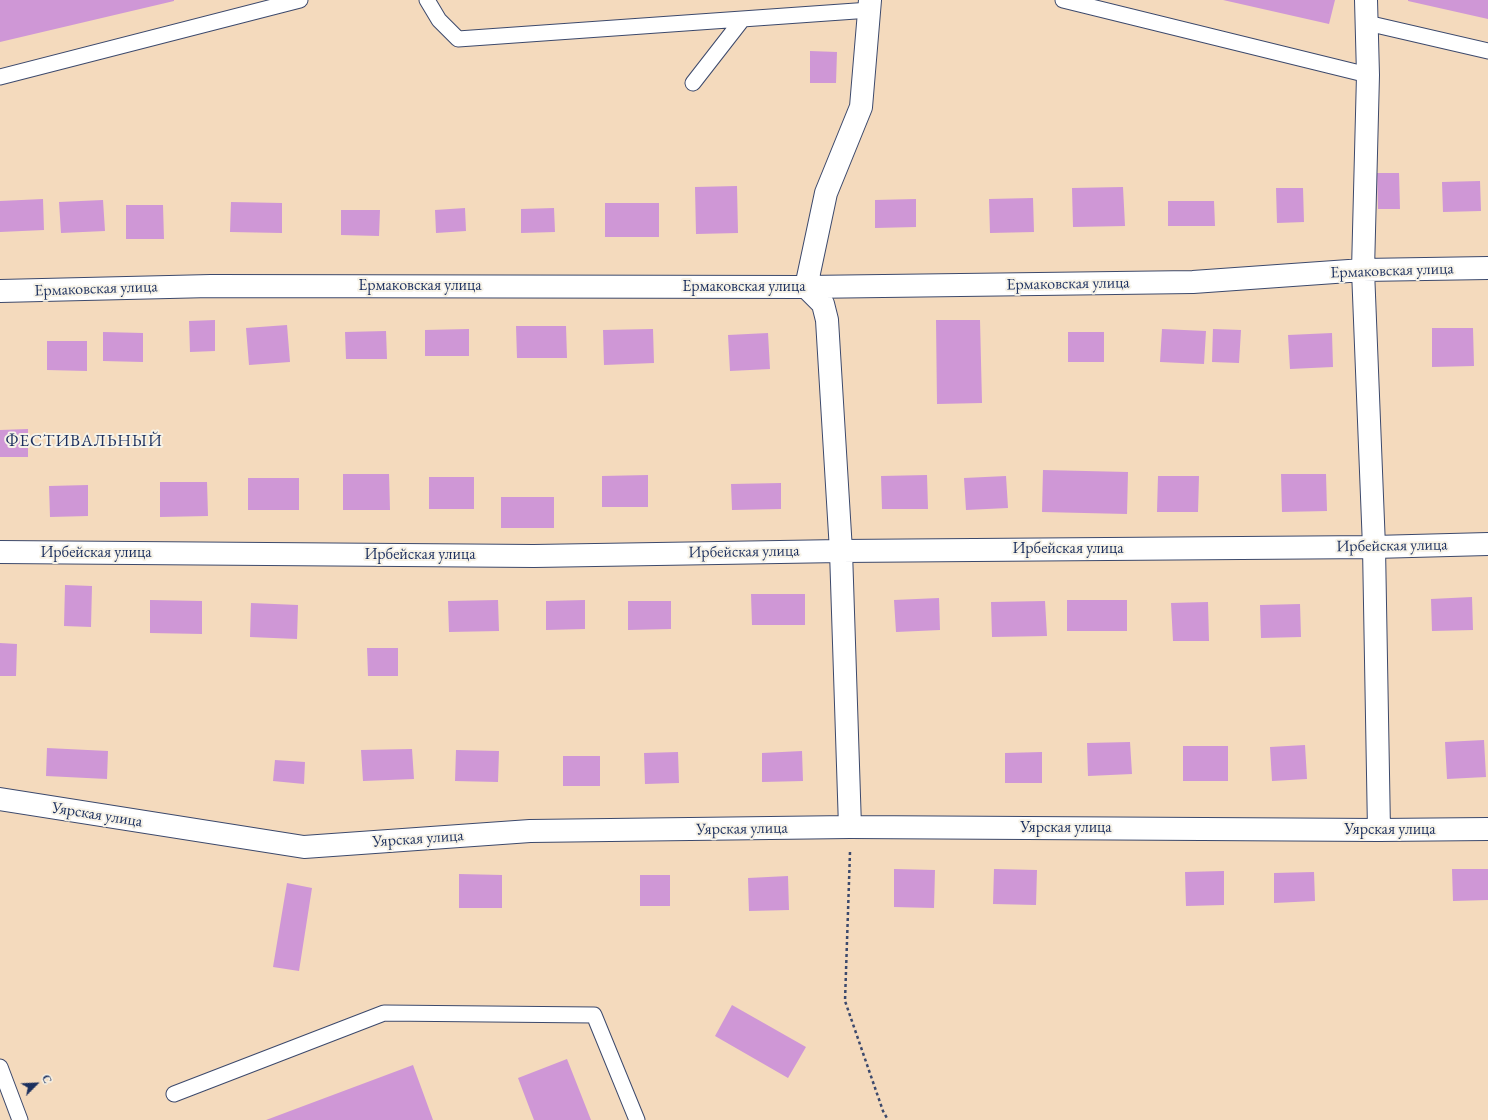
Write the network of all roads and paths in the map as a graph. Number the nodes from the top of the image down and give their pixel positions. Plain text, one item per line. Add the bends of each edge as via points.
1 (300, 0) edge
2 (427, 0) edge
3 (1063, 0) edge
4 (1366, 0) edge
5 (870, 5) edge
6 (742, 20) junction
7 (1367, 23) junction
8 (1488, 51) edge
9 (1368, 75) junction
10 (0, 77) edge
11 (693, 83) dead end
12 (1488, 268) edge
13 (1363, 270) junction
14 (806, 287) junction
15 (0, 291) edge
16 (1488, 544) edge
17 (1374, 547) junction
18 (841, 551) junction
19 (0, 552) edge
20 (0, 800) edge
21 (850, 827) junction
22 (1488, 829) edge
23 (1379, 830) junction
24 (0, 1067) edge
25 (174, 1094) dead end
26 (20, 1120) edge
27 (637, 1120) edge
28 (888, 1120) edge

1 - 10 lane
2 - 6 lane via 439,20 458,39
3 - 9 lane
4 - 7 street
5 - 6 lane
5 - 14 street via 861,107 826,193
6 - 11 lane
7 - 8 lane
7 - 9 street
9 - 13 street
12 - 13 street, Ермаковская улица
13 - 14 street, Ермаковская улица via 1193,282
13 - 17 street
14 - 15 street, Ермаковская улица via 211,286
14 - 18 street via 823,304 828,320
16 - 17 street, Ирбейская улица
17 - 18 street, Ирбейская улица
17 - 23 street
18 - 19 street, Ирбейская улица via 534,556
18 - 21 street
20 - 21 street, Уярская улица via 304,847 530,832
21 - 23 street, Уярская улица
21 - 28 path via 845,1001
22 - 23 street, Уярская улица
24 - 26 lane
25 - 27 lane via 384,1014 594,1015

